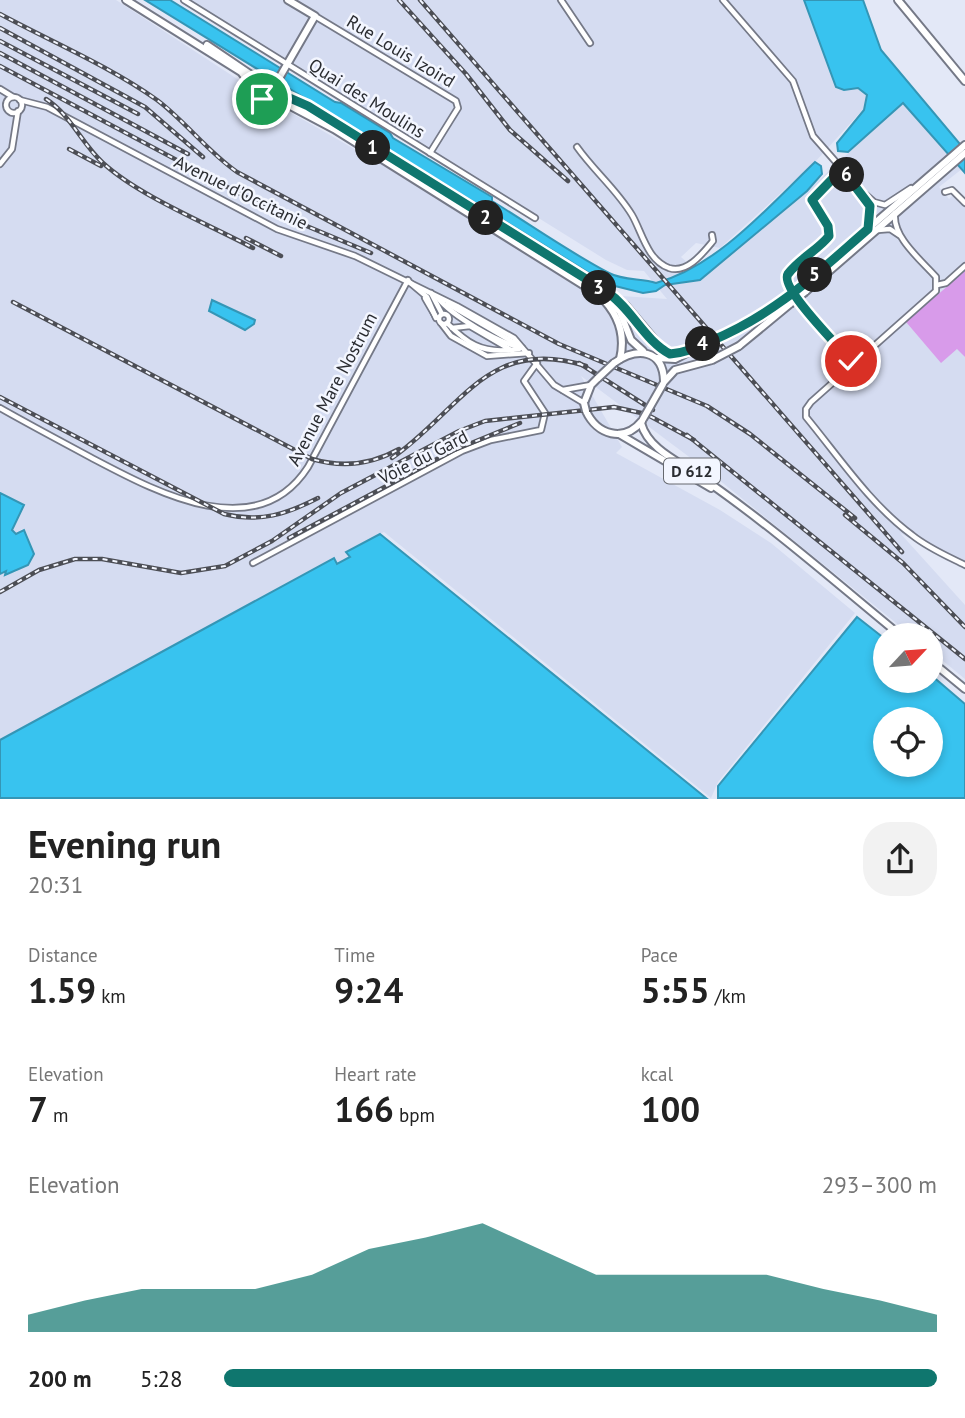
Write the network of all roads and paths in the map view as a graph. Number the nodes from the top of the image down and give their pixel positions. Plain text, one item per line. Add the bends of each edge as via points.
1 (126, 0) edge
2 (134, 0) edge
3 (184, 0) edge
4 (288, 0) edge
5 (561, 0) edge
6 (723, 0) edge
7 (898, 0) edge
8 (316, 16) junction
9 (590, 43) dead end
10 (285, 66) junction
11 (965, 81) edge
12 (272, 86) junction
13 (0, 90) edge
14 (260, 92) junction
15 (14, 97) junction
16 (20, 100) junction
17 (272, 101) junction
18 (36, 106) junction
19 (8, 107) junction
20 (19, 111) junction
21 (15, 130) junction
22 (965, 145) edge
23 (577, 147) dead end
24 (430, 153) junction
25 (965, 153) edge
26 (948, 163) junction
27 (0, 164) edge
28 (842, 169) junction
29 (922, 181) junction
30 (860, 190) junction
31 (945, 192) dead end
32 (965, 203) edge
33 (895, 212) junction
34 (535, 218) dead end
35 (871, 230) junction
36 (712, 235) dead end
37 (901, 236) junction
38 (965, 266) edge
39 (408, 280) junction
40 (937, 285) junction
41 (602, 290) junction
42 (427, 293) junction
43 (788, 302) junction
44 (441, 319) junction
45 (452, 328) junction
46 (523, 348) junction
47 (511, 350) junction
48 (691, 350) junction
49 (643, 352) junction
50 (529, 353) junction
51 (657, 358) junction
52 (617, 361) junction
53 (537, 363) junction
54 (853, 364) junction
55 (664, 383) junction
56 (591, 385) junction
57 (562, 390) junction
58 (585, 407) junction
59 (0, 408) edge
60 (642, 421) junction
61 (619, 434) junction
62 (750, 512) junction
63 (253, 563) dead end
64 (965, 565) edge
65 (885, 623) edge
66 (943, 671) edge
67 (965, 689) edge

1 - 14 main road via 241,72
2 - 12 main road
3 - 10 street, Quai des Moulins
4 - 8 main road
5 - 9 street
6 - 28 street via 790,77 813,136
7 - 11 main road
8 - 10 main road
8 - 24 street, Rue Louis Izoird via 456,101 458,108
10 - 12 main road
10 - 24 street, Quai des Moulins
12 - 14 main road
12 - 17 main road
12 - 41 main road
13 - 15 street, Avenue d'Occitanie
13 - 19 street, Avenue d'Occitanie
14 - 17 main road via 264,101
15 - 16 street, Avenue d'Occitanie
15 - 19 street
16 - 18 street, Avenue d'Occitanie
16 - 20 street
17 - 52 main road via 285,103 334,129 599,296 618,323 623,346
18 - 20 street
18 - 39 street, Avenue d'Occitanie via 47,107 277,229
19 - 20 street
19 - 21 street, Avenue d'Occitanie
20 - 21 street
21 - 27 street via 12,149
22 - 26 main road
23 - 36 street via 617,192 649,251 665,265 673,268 697,260 713,241
24 - 34 street, Quai des Moulins
25 - 26 main road
26 - 29 main road
26 - 33 main road
28 - 30 street
28 - 54 street via 812,200 829,236 789,273 786,282
29 - 30 street via 885,205
29 - 35 main road
30 - 35 street via 871,213
31 - 32 street via 952,190
33 - 35 main road
33 - 37 street
35 - 37 street via 890,229
35 - 43 main road, bridge
37 - 40 street via 936,277
38 - 40 street
39 - 42 street, Avenue d'Occitanie
39 - 59 street, Avenue Mare Nostrum via 308,467 289,490 267,503 236,508 169,497
40 - 54 street via 936,291
41 - 48 main road via 626,306 663,350 670,354
41 - 49 main road
42 - 44 street
42 - 44 street
42 - 46 street via 510,345
43 - 48 main road, bridge
43 - 55 main road, bridge via 739,346 712,360 675,370
44 - 45 street
44 - 50 street via 451,336 487,356
45 - 47 street via 470,326
45 - 47 street via 489,352
46 - 47 street
46 - 50 street
48 - 51 main road via 668,361
49 - 51 main road
49 - 52 main road
50 - 53 street
51 - 55 main road
52 - 56 main road, bridge
53 - 57 street
53 - 63 street, Voie du Gard via 524,381 545,413 541,430 462,451
54 - 64 street via 811,402 806,417 894,520
55 - 60 main road, bridge
56 - 57 street
56 - 58 main road
57 - 58 street
58 - 61 main road via 596,428
60 - 61 main road
60 - 62 main road, D 612 via 646,436 665,454
61 - 62 main road, D 612
62 - 65 main road, D 612
66 - 67 main road

